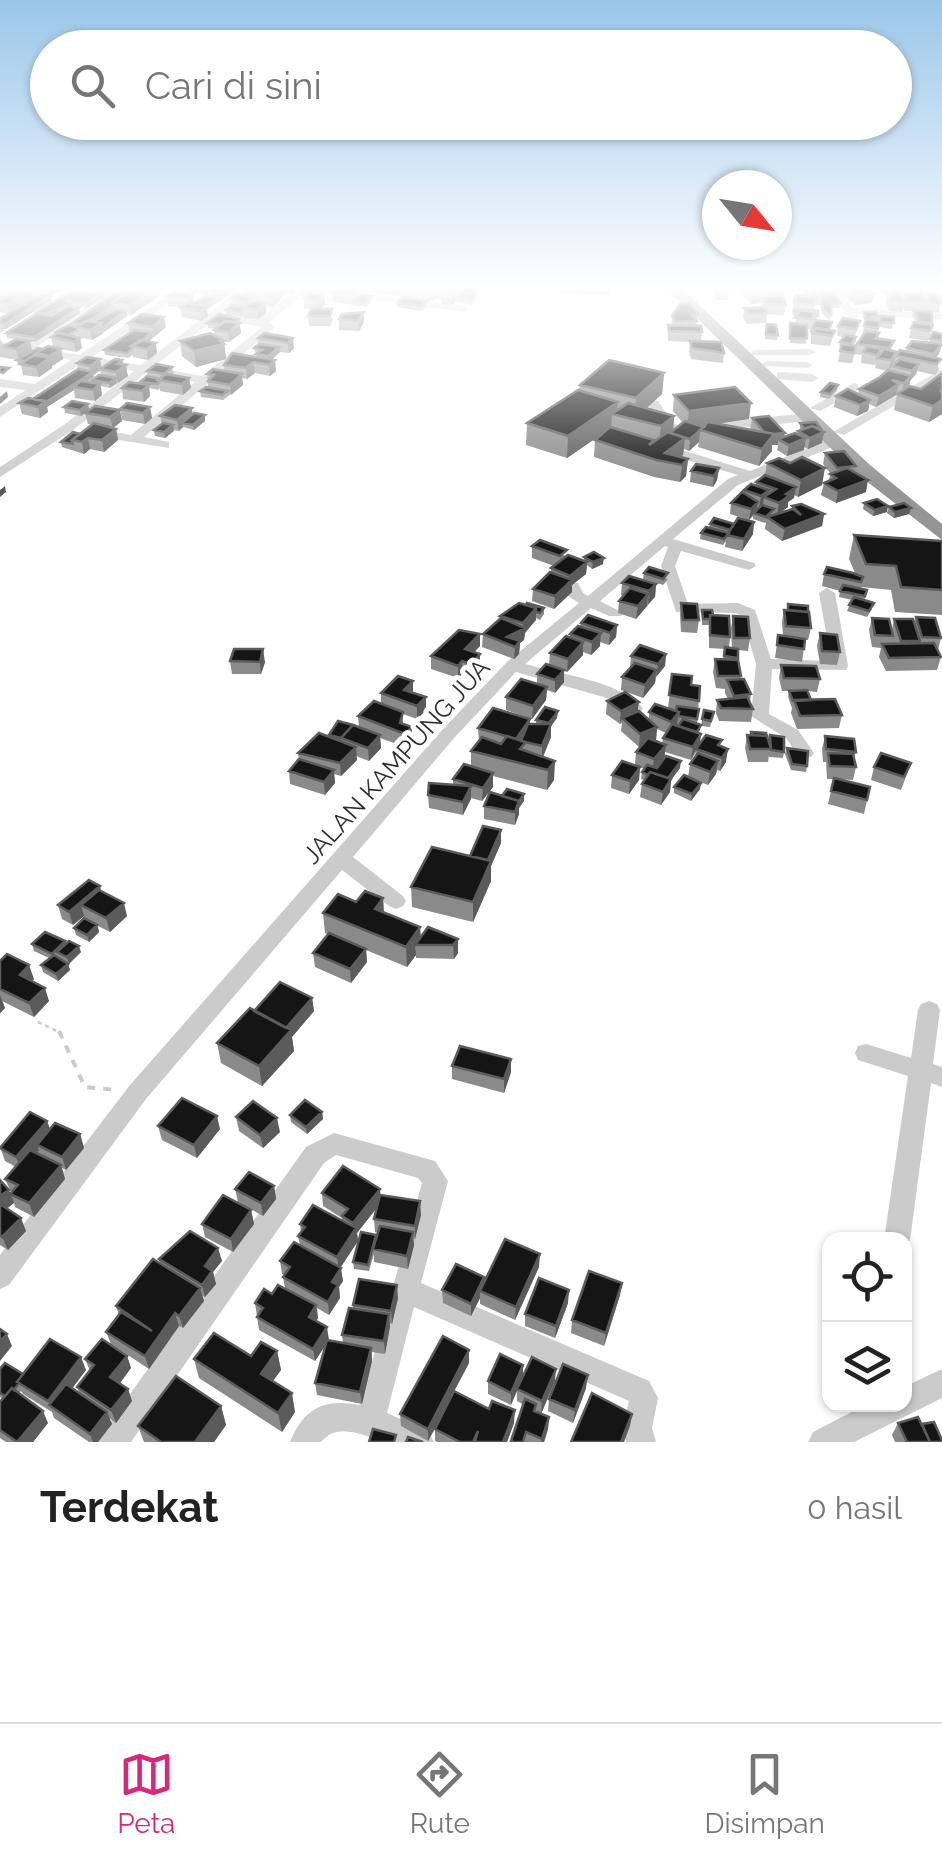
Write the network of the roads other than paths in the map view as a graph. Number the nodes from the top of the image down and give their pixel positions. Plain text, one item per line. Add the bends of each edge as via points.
1 (54, 353) edge
2 (85, 353) edge
3 (167, 353) edge
4 (240, 353) edge
5 (749, 353) edge
6 (755, 353) edge
7 (78, 358) junction
8 (768, 364) junction
9 (925, 364) edge
10 (942, 370) edge
11 (144, 371) junction
12 (204, 380) junction
13 (0, 383) edge
14 (42, 384) junction
15 (854, 387) edge
16 (654, 404) dead end
17 (0, 413) edge
18 (812, 413) junction
19 (69, 428) junction
20 (836, 437) junction
21 (134, 439) junction
22 (642, 443) edge
23 (164, 445) dead end
24 (0, 473) edge
25 (747, 474) junction
26 (942, 520) edge
27 (942, 534) edge
28 (669, 543) junction
29 (749, 566) dead end
30 (826, 593) dead end
31 (579, 594) junction
32 (615, 613) dead end
33 (764, 664) junction
34 (513, 666) junction
35 (742, 686) edge
36 (759, 701) junction
37 (634, 708) edge
38 (805, 753) edge
39 (342, 860) junction
40 (396, 901) dead end
41 (929, 1010) dead end
42 (866, 1054) dead end
43 (932, 1074) edge
44 (899, 1232) edge
45 (0, 1276) edge
46 (405, 1290) junction
47 (942, 1383) edge
48 (912, 1398) edge
49 (871, 1412) edge
50 (370, 1421) junction
51 (113, 1442) edge
52 (306, 1442) edge
53 (419, 1442) edge
54 (641, 1442) edge
55 (823, 1442) edge

1 - 7 street
2 - 7 street
3 - 11 street
4 - 12 street
5 - 18 highway
6 - 8 highway
7 - 11 street
7 - 14 street
8 - 8 street via 809,365
8 - 18 highway
9 - 10 street
10 - 20 street, JALAN KAMPUNG JUA
11 - 12 street
11 - 19 street
12 - 21 street
13 - 14 street
14 - 17 street
15 - 18 street
16 - 18 street via 668,426 679,430
18 - 20 highway
19 - 21 street
19 - 24 street
20 - 25 street, JALAN KAMPUNG JUA
20 - 26 highway
20 - 27 highway
21 - 23 street
22 - 25 street
25 - 28 street, JALAN KAMPUNG JUA via 708,500
28 - 29 street
28 - 31 street, JALAN KAMPUNG JUA
28 - 33 street via 679,607 746,610
30 - 33 street via 840,666
31 - 32 street
31 - 34 street, JALAN KAMPUNG JUA
33 - 36 street
34 - 37 street via 620,696
34 - 39 street, JALAN KAMPUNG JUA
35 - 36 street
36 - 38 street via 762,720 792,734
39 - 40 street
39 - 45 street, JALAN KAMPUNG JUA via 138,1092
41 - 43 street
42 - 43 street
43 - 44 street
46 - 50 street
46 - 51 street via 434,1174 324,1146
46 - 54 street via 639,1390
47 - 48 street
49 - 55 street
50 - 52 street via 325,1416
50 - 53 street

